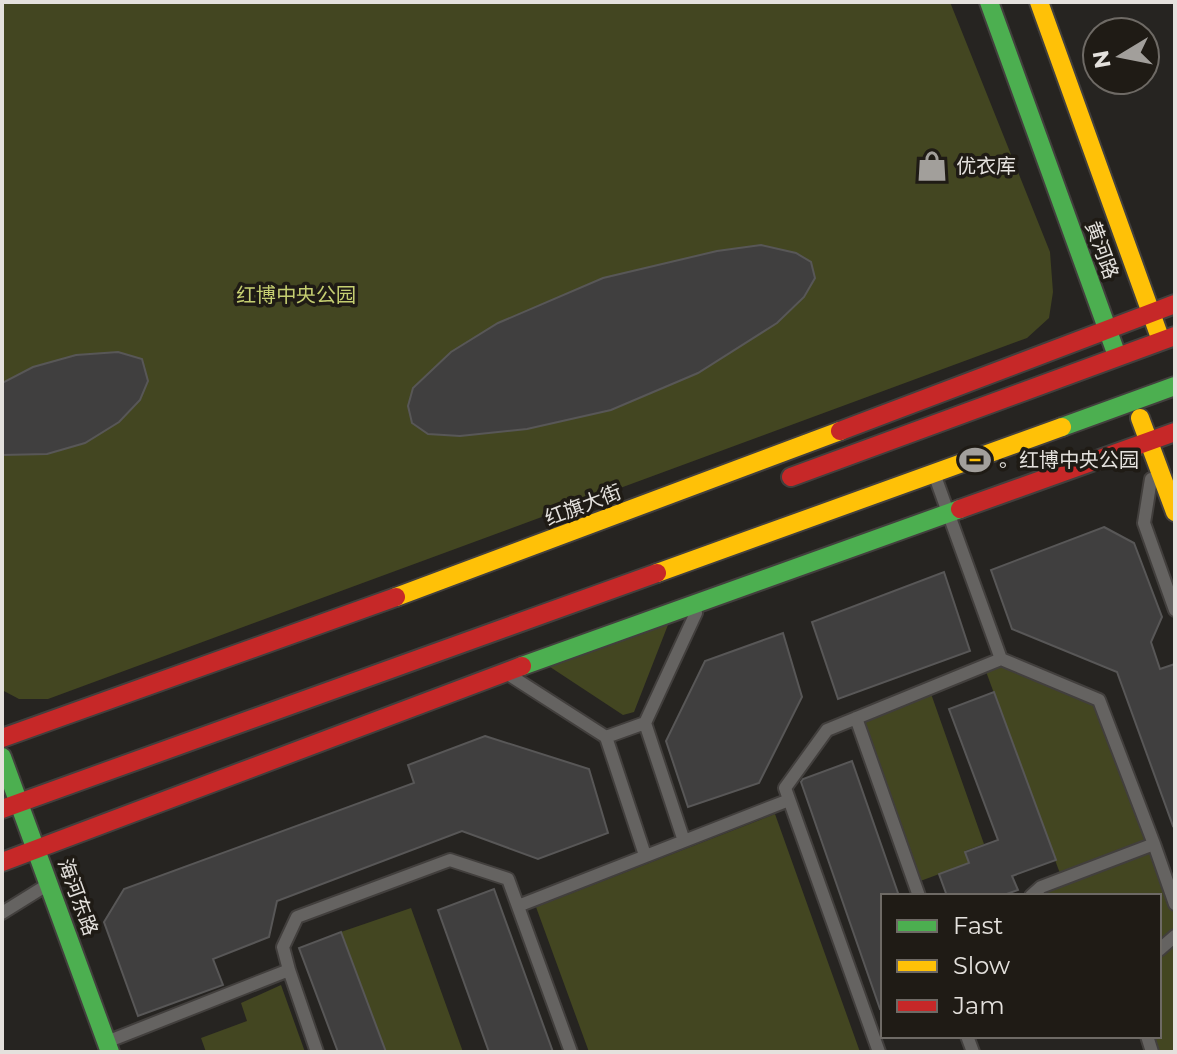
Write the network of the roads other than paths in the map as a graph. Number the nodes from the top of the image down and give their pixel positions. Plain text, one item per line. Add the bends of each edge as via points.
1 (989, 2) edge
2 (1039, 2) edge
3 (1175, 304) edge
4 (1152, 312) junction
5 (1107, 328) junction
6 (1170, 355) edge
7 (1126, 379) junction
8 (1175, 386) edge
9 (1175, 432) edge
10 (1149, 443) junction
11 (1072, 454) dead end
12 (934, 473) junction
13 (776, 482) dead end
14 (957, 493) dead end
15 (928, 504) dead end
16 (946, 506) junction
17 (1175, 512) edge
18 (700, 603) junction
19 (1175, 610) edge
20 (1001, 659) junction
21 (499, 668) junction
22 (856, 718) junction
23 (645, 723) junction
24 (606, 737) junction
25 (2, 738) edge
26 (255, 752) dead end
27 (7, 761) edge
28 (789, 800) junction
29 (11, 806) edge
30 (38, 838) junction
31 (684, 841) junction
32 (1154, 844) junction
33 (645, 855) junction
34 (2, 862) edge
35 (50, 884) junction
36 (918, 894) edge
37 (1033, 894) edge
38 (1175, 904) edge
39 (518, 906) junction
40 (2, 913) edge
41 (289, 970) junction
42 (108, 1047) edge
43 (317, 1052) edge
44 (571, 1052) edge
45 (879, 1052) edge

1 - 5 main road, 黄河路
2 - 4 main road, 黄河路
3 - 4 main road, 红旗大街
4 - 5 main road, 红旗大街
4 - 6 main road, 黄河路
5 - 7 main road, 黄河路
5 - 25 main road, 红旗大街 via 532,548
6 - 7 main road
7 - 8 main road
7 - 10 main road, 黄河路
7 - 12 main road
7 - 13 main road
9 - 10 main road
10 - 11 lane
10 - 16 main road
10 - 17 main road, 黄河路
10 - 19 lane via 1144,523
12 - 16 lane
12 - 29 main road
14 - 16 lane
15 - 16 lane
16 - 18 main road
16 - 20 lane
18 - 21 main road
18 - 23 lane
20 - 22 lane
20 - 32 lane via 1099,700
21 - 24 lane
21 - 26 lane
21 - 30 main road
22 - 28 lane via 827,730 785,788
22 - 36 lane
23 - 24 lane
23 - 31 lane
24 - 33 lane
27 - 29 main road, 海河东路
28 - 31 lane
28 - 45 lane
29 - 30 main road, 海河东路
30 - 34 main road
30 - 35 main road, 海河东路
31 - 33 lane
32 - 37 lane
32 - 38 lane
33 - 39 lane
35 - 40 lane
35 - 42 main road, 海河东路
39 - 41 lane via 508,879 450,860 297,917 283,947
39 - 44 lane
41 - 42 lane
41 - 43 lane

